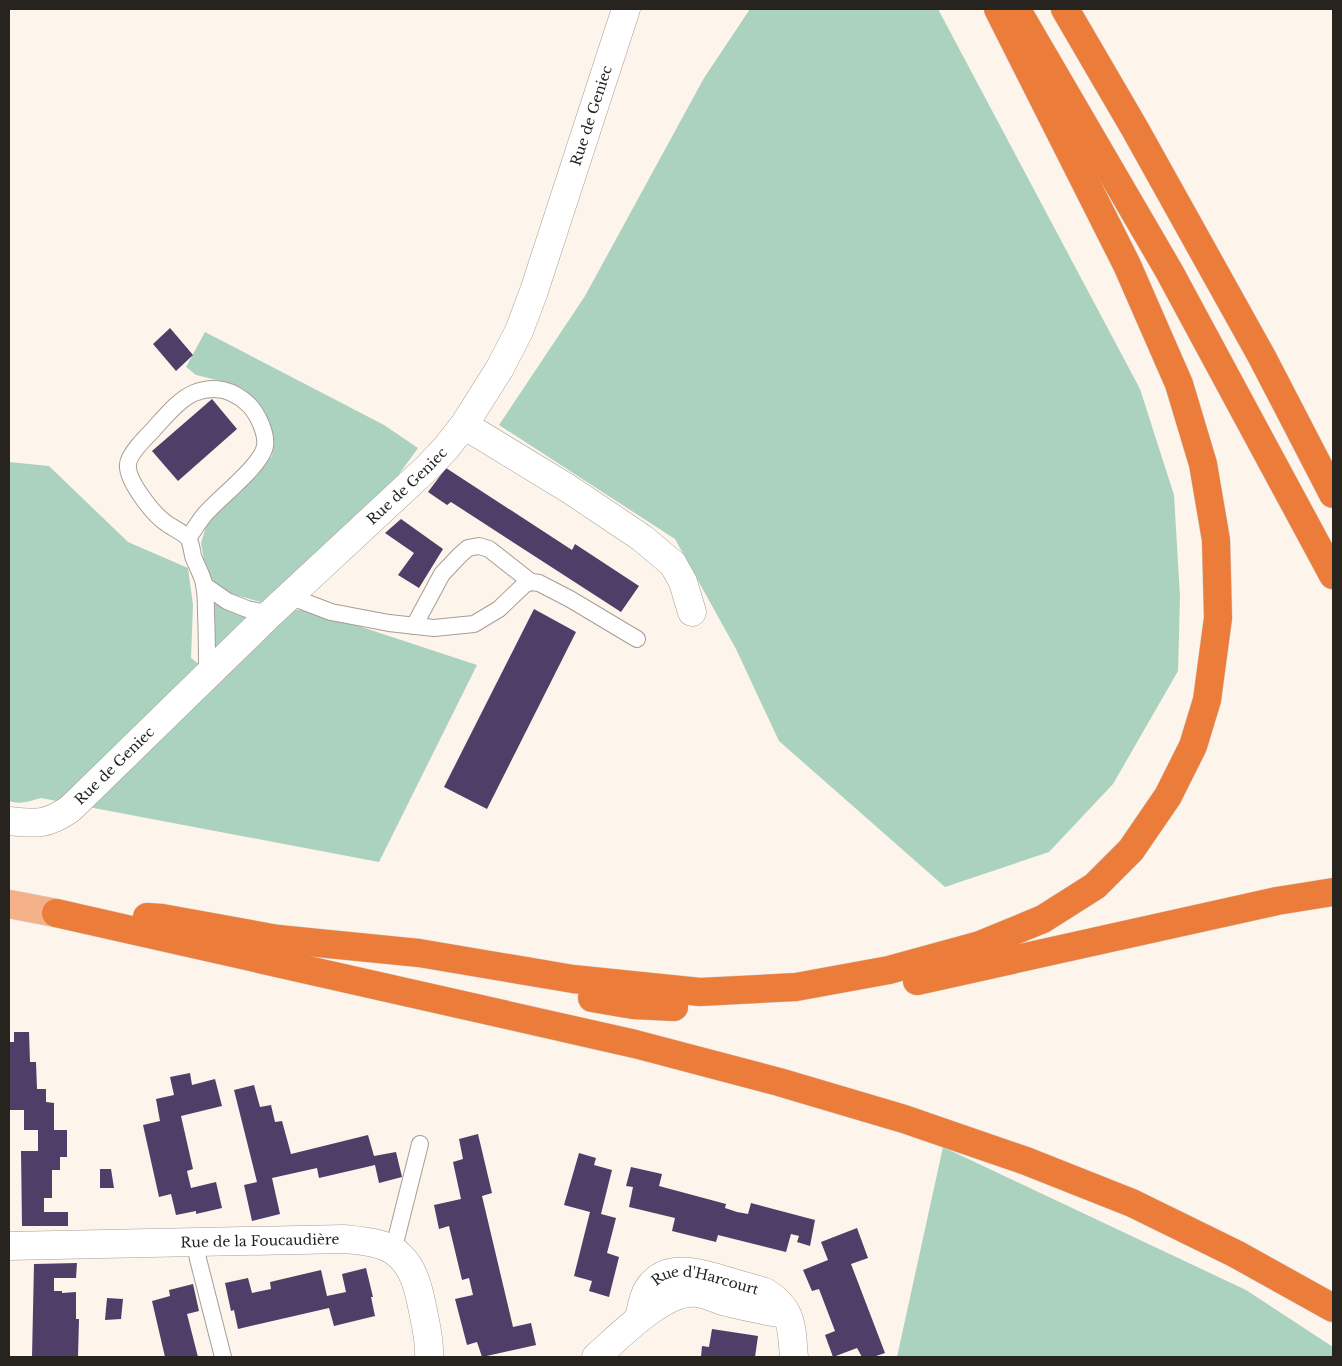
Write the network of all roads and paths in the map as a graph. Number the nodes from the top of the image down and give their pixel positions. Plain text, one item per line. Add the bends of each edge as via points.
1 (626, 9) edge
2 (998, 9) edge
3 (1016, 9) edge
4 (1065, 9) edge
5 (464, 425) junction
6 (1333, 494) edge
7 (188, 538) junction
8 (1333, 575) edge
9 (531, 582) junction
10 (204, 585) junction
11 (290, 596) junction
12 (692, 612) dead end
13 (270, 614) junction
14 (414, 626) junction
15 (638, 639) dead end
16 (207, 675) junction
17 (9, 821) edge
18 (1333, 892) edge
19 (9, 904) edge
20 (56, 913) junction
21 (278, 939) junction
22 (420, 1144) dead end
23 (195, 1243) junction
24 (9, 1246) edge
25 (393, 1251) junction
26 (1333, 1308) edge
27 (223, 1357) edge
28 (429, 1357) edge
29 (596, 1357) edge
30 (794, 1357) edge

1 - 5 street, Rue de Geniec via 519,331
2 - 21 highway via 1127,265 1179,384 1203,464 1216,540 1218,618 1207,700 1193,746 1168,796 1131,850 1095,886 1043,919 980,945 889,970 796,987 700,992 573,979 419,953
3 - 8 highway via 1169,271
4 - 6 highway via 1262,357
5 - 11 street, Rue de Geniec via 428,467
5 - 12 street via 642,538 673,564 683,582
7 - 7 lane via 164,522 142,497 132,482 128,464 148,435 188,395 212,388 224,389 253,409 262,428 265,447 252,468 206,513
7 - 10 lane
9 - 14 lane via 524,584 500,609 474,624 434,628
9 - 14 lane via 489,550 479,546 468,548 442,574
9 - 15 lane via 570,599
10 - 13 lane via 227,601
10 - 16 lane
11 - 13 street, Rue de Geniec
11 - 14 lane via 331,612
13 - 16 street, Rue de Geniec
16 - 17 street, Rue de Geniec via 70,809 54,819 37,823
18 - 21 highway via 1276,901 846,996 774,1006 714,1009 633,1005
19 - 20 main road
20 - 21 highway via 162,918
20 - 26 highway via 635,1044 904,1119 1026,1161 1132,1203 1236,1254
22 - 25 lane
23 - 24 street, Rue de la Foucaudière
23 - 25 street, Rue de la Foucaudière via 344,1239 380,1244
23 - 27 lane
25 - 28 street, Rue de la Foucaudière via 408,1264 419,1289
29 - 30 street, Rue d'Harcourt via 639,1318 669,1298 694,1292 759,1310 787,1314

